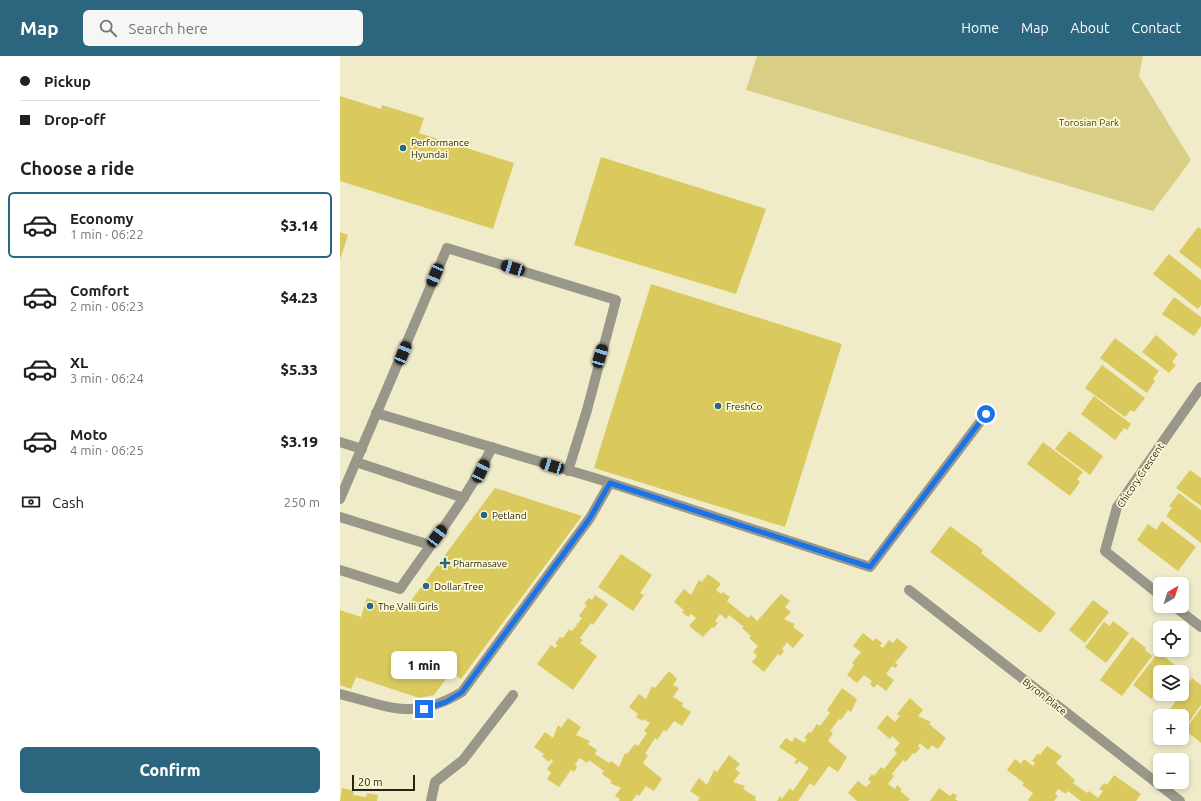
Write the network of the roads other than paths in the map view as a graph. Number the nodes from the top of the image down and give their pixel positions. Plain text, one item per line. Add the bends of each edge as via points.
1 (1201, 387) edge
2 (376, 413) junction
3 (986, 414) dead end
4 (340, 442) edge
5 (492, 448) junction
6 (362, 449) junction
7 (356, 462) junction
8 (568, 471) junction
9 (610, 483) junction
10 (464, 498) junction
11 (340, 499) edge
12 (340, 517) edge
13 (430, 545) junction
14 (340, 570) edge
15 (1153, 589) edge
16 (909, 590) dead end
17 (1183, 613) edge
18 (1201, 627) edge
19 (340, 694) edge
20 (513, 695) dead end
21 (431, 801) edge
22 (1180, 801) edge

1 - 15 street, Chicory Crescent via 1117,507 1105,551
2 - 5 street
2 - 6 street
2 - 8 street via 447,248 469,254 616,300
3 - 9 street via 870,567
4 - 6 street
5 - 8 street
5 - 10 street
6 - 7 street
7 - 10 street
7 - 11 street
8 - 9 street
9 - 19 street via 590,518 462,692 446,702 424,709 405,710
10 - 13 street
12 - 13 street
13 - 14 street via 400,589
16 - 22 street, Byron Place
17 - 18 street
20 - 21 street via 463,760 435,782

